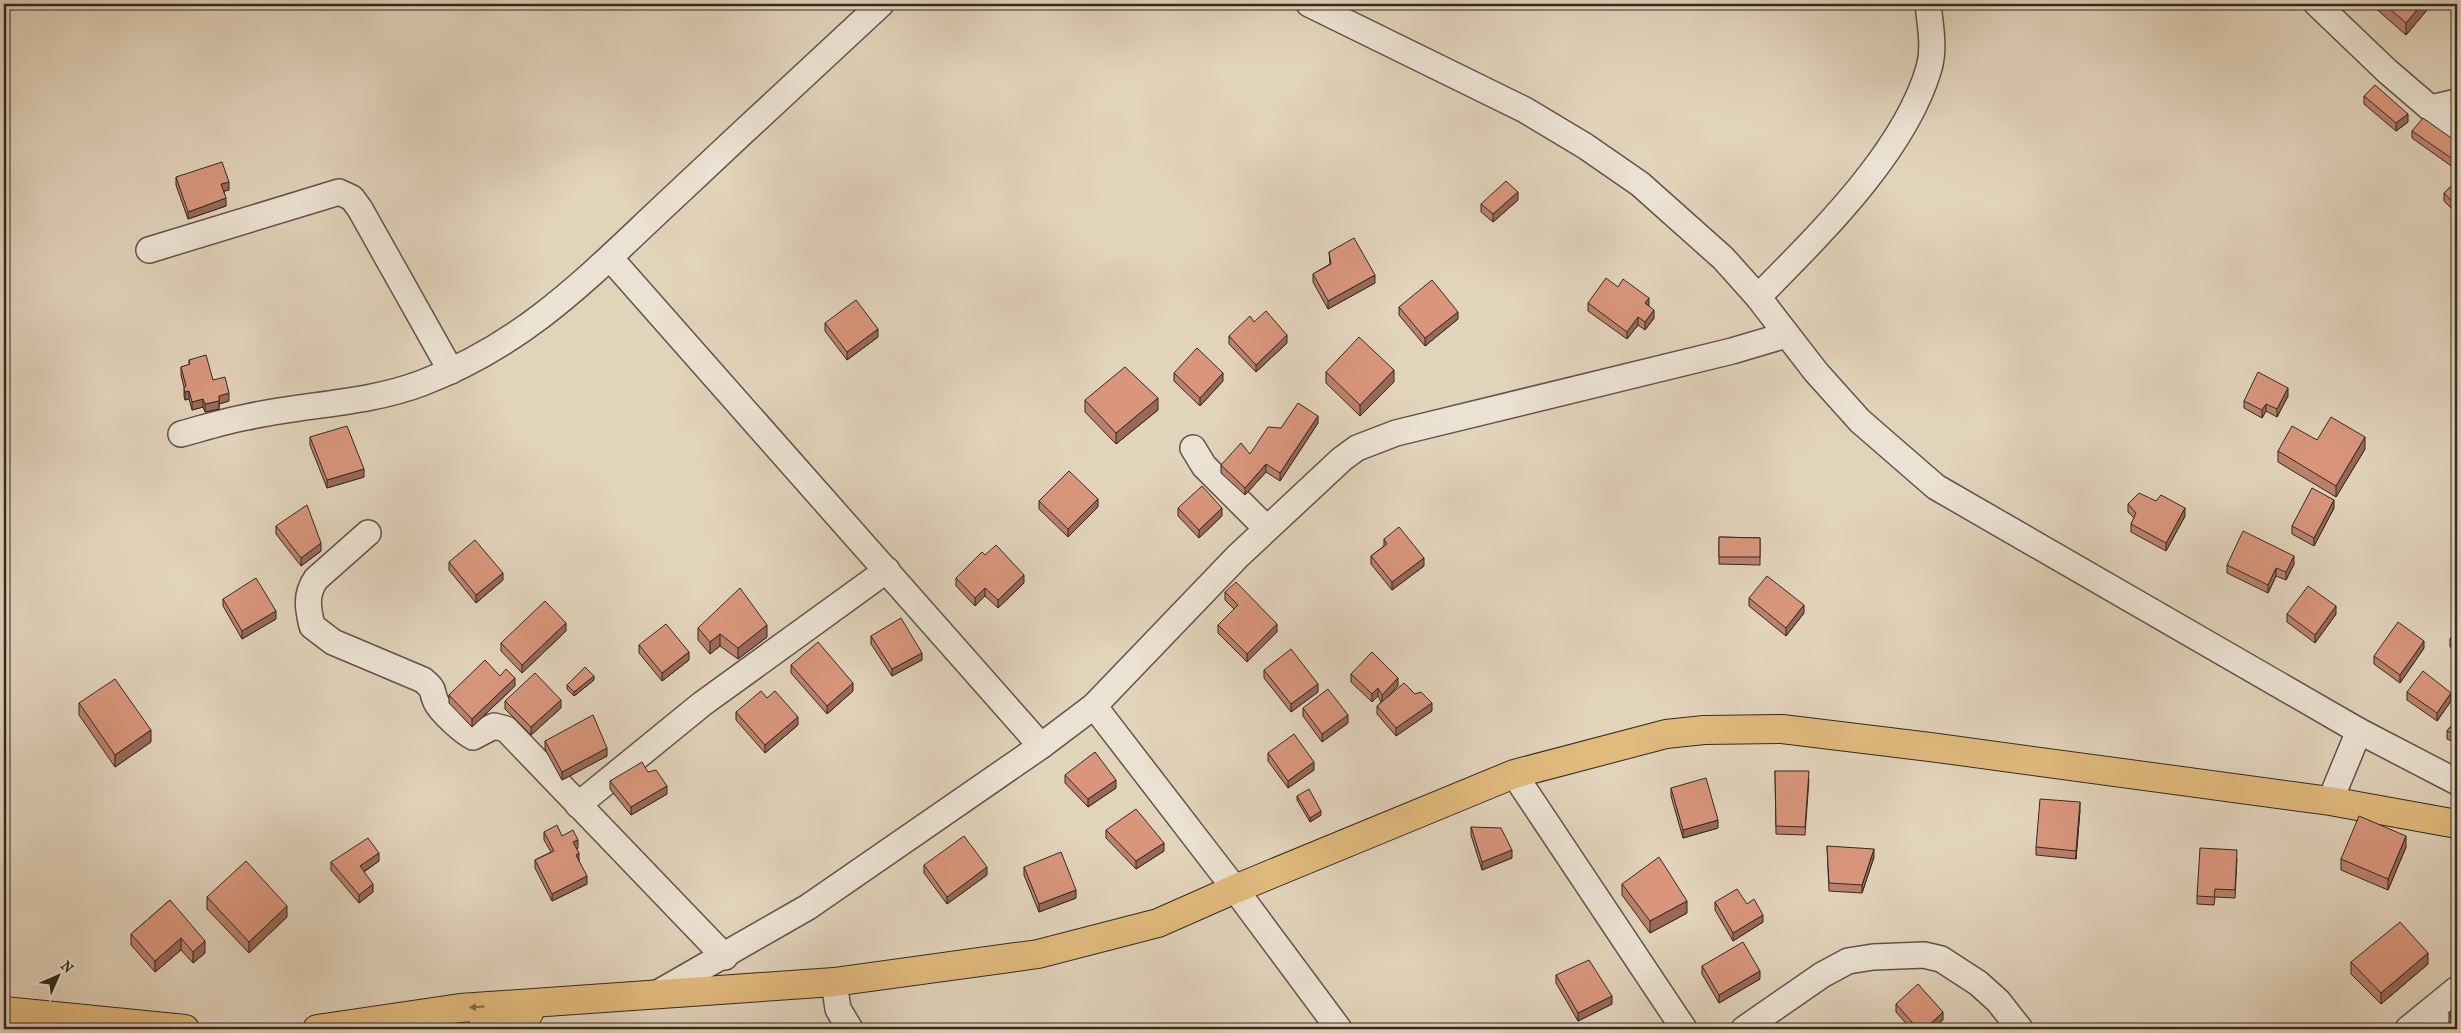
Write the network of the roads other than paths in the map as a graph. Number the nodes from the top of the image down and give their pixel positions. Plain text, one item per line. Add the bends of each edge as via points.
1 (881, 4) edge
2 (1309, 4) edge
3 (1928, 4) edge
4 (2317, 4) edge
5 (2457, 102) edge
6 (2432, 108) junction
7 (2457, 131) edge
8 (149, 250) dead end
9 (611, 259) junction
10 (1758, 297) junction
11 (1786, 335) junction
12 (451, 371) junction
13 (182, 434) dead end
14 (1193, 448) dead end
15 (1266, 528) junction
16 (368, 533) dead end
17 (887, 570) junction
18 (1094, 706) junction
19 (2359, 731) junction
20 (1041, 746) junction
21 (1514, 774) junction
22 (2457, 782) edge
23 (2330, 800) junction
24 (578, 805) junction
25 (2457, 824) edge
26 (1235, 888) junction
27 (725, 957) junction
28 (834, 982) junction
29 (2457, 989) edge
30 (654, 995) junction
31 (561, 1003) junction
32 (4, 1011) edge
33 (2438, 1021) edge
34 (185, 1029) edge
35 (316, 1029) edge
36 (482, 1029) edge
37 (850, 1029) edge
38 (1339, 1029) edge
39 (1684, 1029) edge
40 (1744, 1029) edge
41 (2020, 1029) edge
42 (2408, 1029) edge

1 - 9 street
2 - 10 street via 1490,91 1585,146 1672,210 1723,258
3 - 10 street via 1932,46 1929,67 1912,109 1855,194
4 - 6 street via 2387,71
5 - 6 street
6 - 7 street
8 - 12 street via 340,192 352,198 360,209
9 - 12 street via 519,333
9 - 17 street
10 - 11 street
11 - 15 street via 1380,438 1342,459
11 - 19 street via 1860,420 1936,487
12 - 13 street via 420,384 388,392 248,416
14 - 15 street via 1204,466
15 - 18 street
16 - 24 street via 310,588 308,602 312,626 333,642 423,680 434,689 436,702 461,731 473,737 494,726 506,728
17 - 20 street
17 - 24 street via 702,704
18 - 20 street
18 - 26 street
19 - 22 street
19 - 23 street
20 - 27 street via 808,907
21 - 23 main road via 1666,734 1782,729
21 - 26 main road
21 - 39 street
23 - 25 main road
24 - 27 street
26 - 28 main road via 1158,923 1064,948
26 - 38 street
27 - 30 street
28 - 30 main road
28 - 37 street via 838,1009
29 - 33 street
30 - 31 main road
31 -> 35 main road via 460,1008
31 - 36 main road
32 - 34 main road
33 - 42 street
40 - 41 street via 1822,975 1848,961 1924,955 1941,959 1978,982

